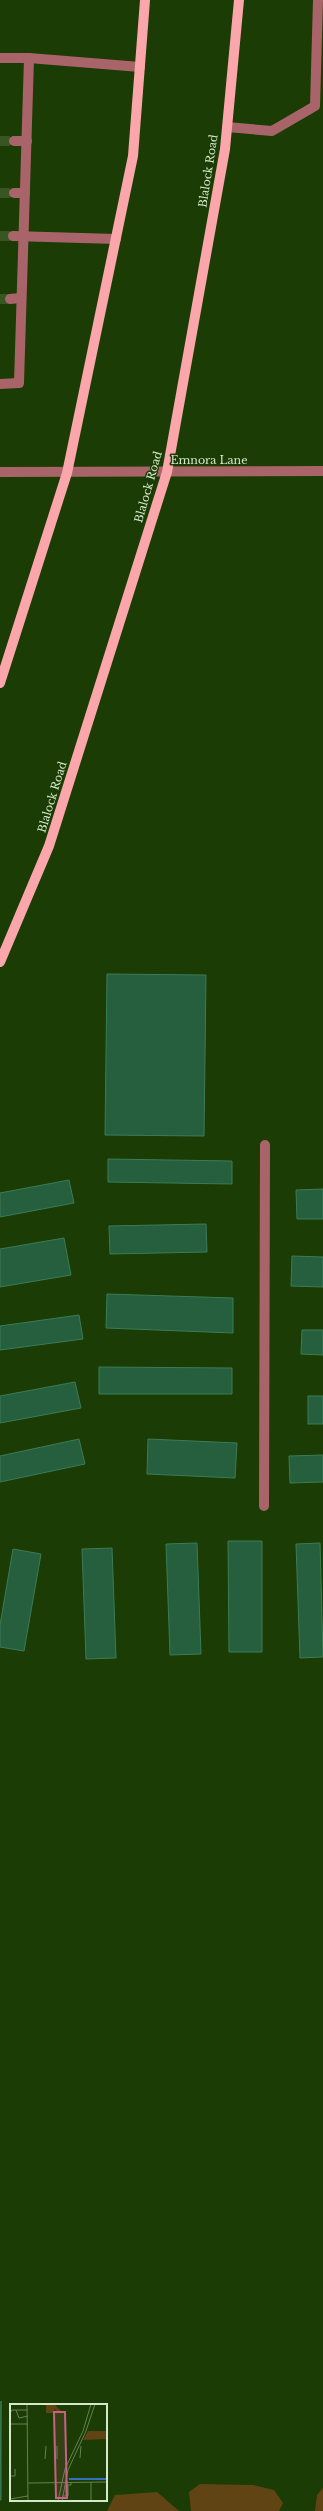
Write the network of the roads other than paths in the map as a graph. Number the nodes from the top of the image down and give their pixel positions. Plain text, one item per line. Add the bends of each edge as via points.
1 (145, 0) edge
2 (239, 0) edge
3 (318, 0) edge
4 (0, 58) edge
5 (29, 58) junction
6 (140, 67) junction
7 (227, 128) junction
8 (14, 141) tunnel mouth
9 (27, 142) junction
10 (14, 193) tunnel mouth
11 (25, 193) junction
12 (18, 236) junction
13 (116, 239) junction
14 (21, 298) junction
15 (10, 299) tunnel mouth
16 (0, 384) edge
17 (323, 471) edge
18 (0, 472) edge
19 (167, 472) junction
20 (67, 473) junction
21 (0, 683) edge
22 (0, 962) edge
23 (265, 1145) dead end
24 (264, 1506) dead end

1 - 6 main road
2 - 7 main road, Blalock Road
3 - 7 street via 315,106 272,131
4 - 5 street
5 - 6 street
5 - 9 street
6 - 13 main road via 133,156
7 - 19 main road, Blalock Road
8 - 9 street
9 - 11 street
10 - 11 street
11 - 12 street
12 - 13 street
12 - 14 street
13 - 20 main road
14 - 15 street
14 - 16 street via 18,383
17 - 19 street, Emnora Lane
18 - 20 street, Emnora Lane
19 - 20 street, Emnora Lane
19 - 22 main road, Blalock Road via 49,846
20 - 21 main road
23 - 24 street

